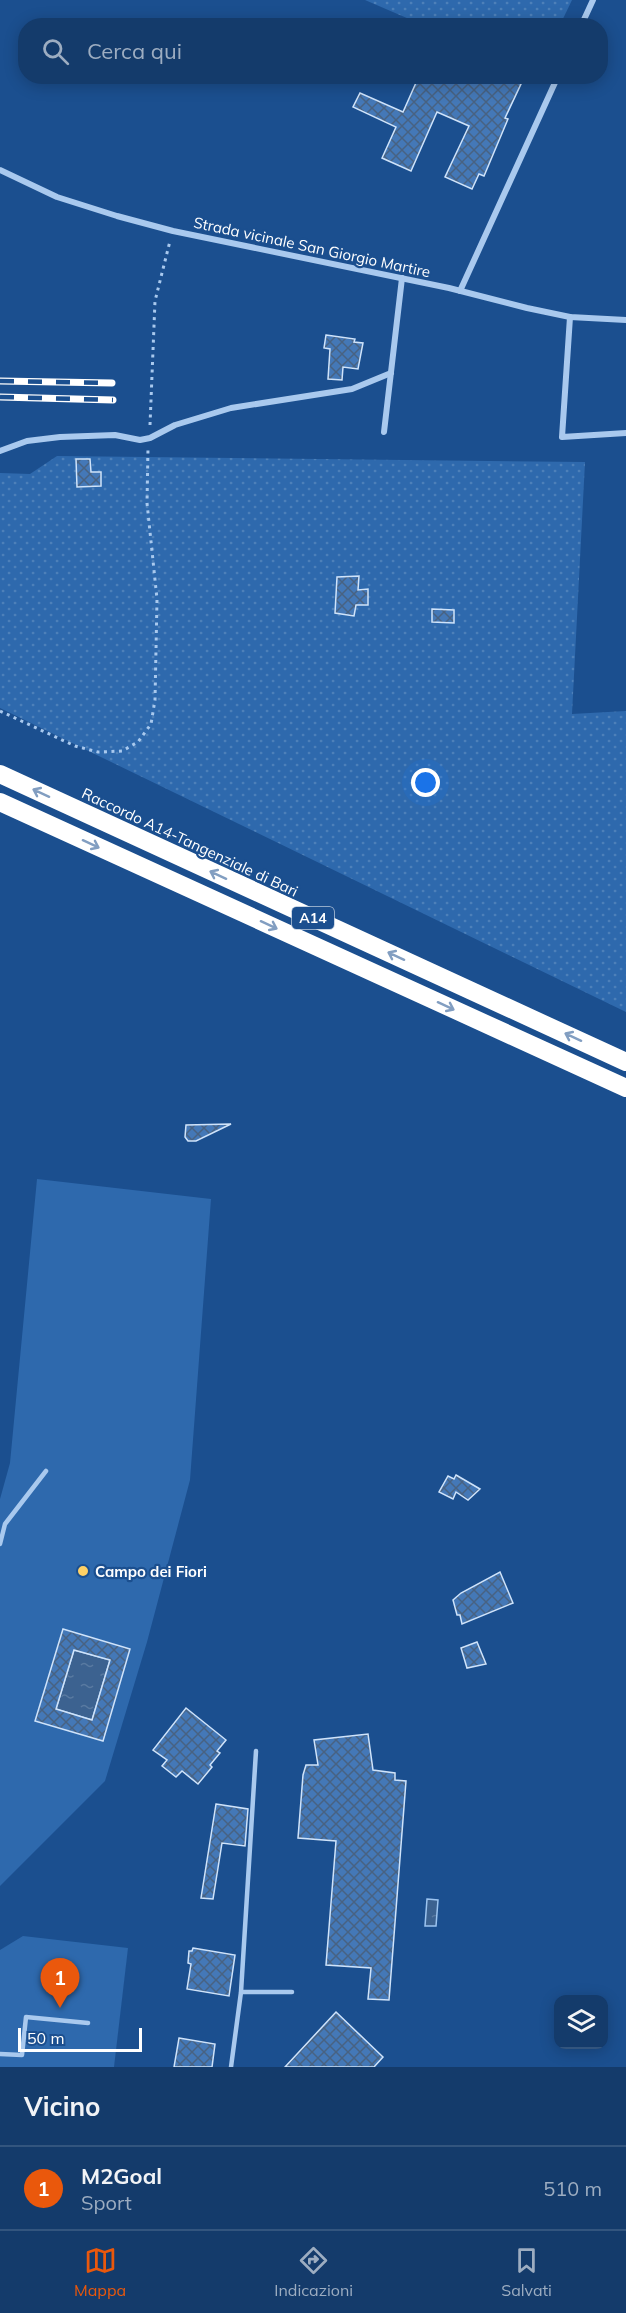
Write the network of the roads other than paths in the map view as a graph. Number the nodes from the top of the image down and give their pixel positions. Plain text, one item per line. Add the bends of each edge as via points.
1 (593, 0) edge
2 (585, 18) edge
3 (554, 84) edge
4 (0, 170) edge
5 (402, 279) junction
6 (460, 291) junction
7 (570, 317) junction
8 (626, 320) edge
9 (391, 373) junction
10 (384, 432) dead end
11 (626, 433) edge
12 (0, 451) edge
13 (0, 774) edge
14 (0, 802) edge
15 (626, 1062) edge
16 (626, 1088) edge
17 (46, 1471) dead end
18 (0, 1544) edge
19 (256, 1751) dead end
20 (241, 1992) junction
21 (292, 1992) dead end
22 (88, 2024) dead end
23 (0, 2054) edge
24 (231, 2067) edge

1 - 2 street
3 - 6 street
4 - 5 street, Strada vicinale San Giorgio Martire via 57,197 117,216
5 - 6 street, Strada vicinale San Giorgio Martire
5 - 9 street
6 - 7 street, Strada vicinale San Giorgio Martire
7 - 8 street, Strada vicinale San Giorgio Martire
7 - 11 street via 562,437
9 - 10 street
9 - 12 street via 352,389 231,408 140,440 115,435 60,437 27,441
15 -> 13 highway, Raccordo A14-Tangenziale di Bari / A14
14 -> 16 highway, A14
17 - 18 lane via 5,1524
19 - 20 lane
20 - 21 lane
20 - 24 lane
22 - 23 lane via 26,2018 22,2055

